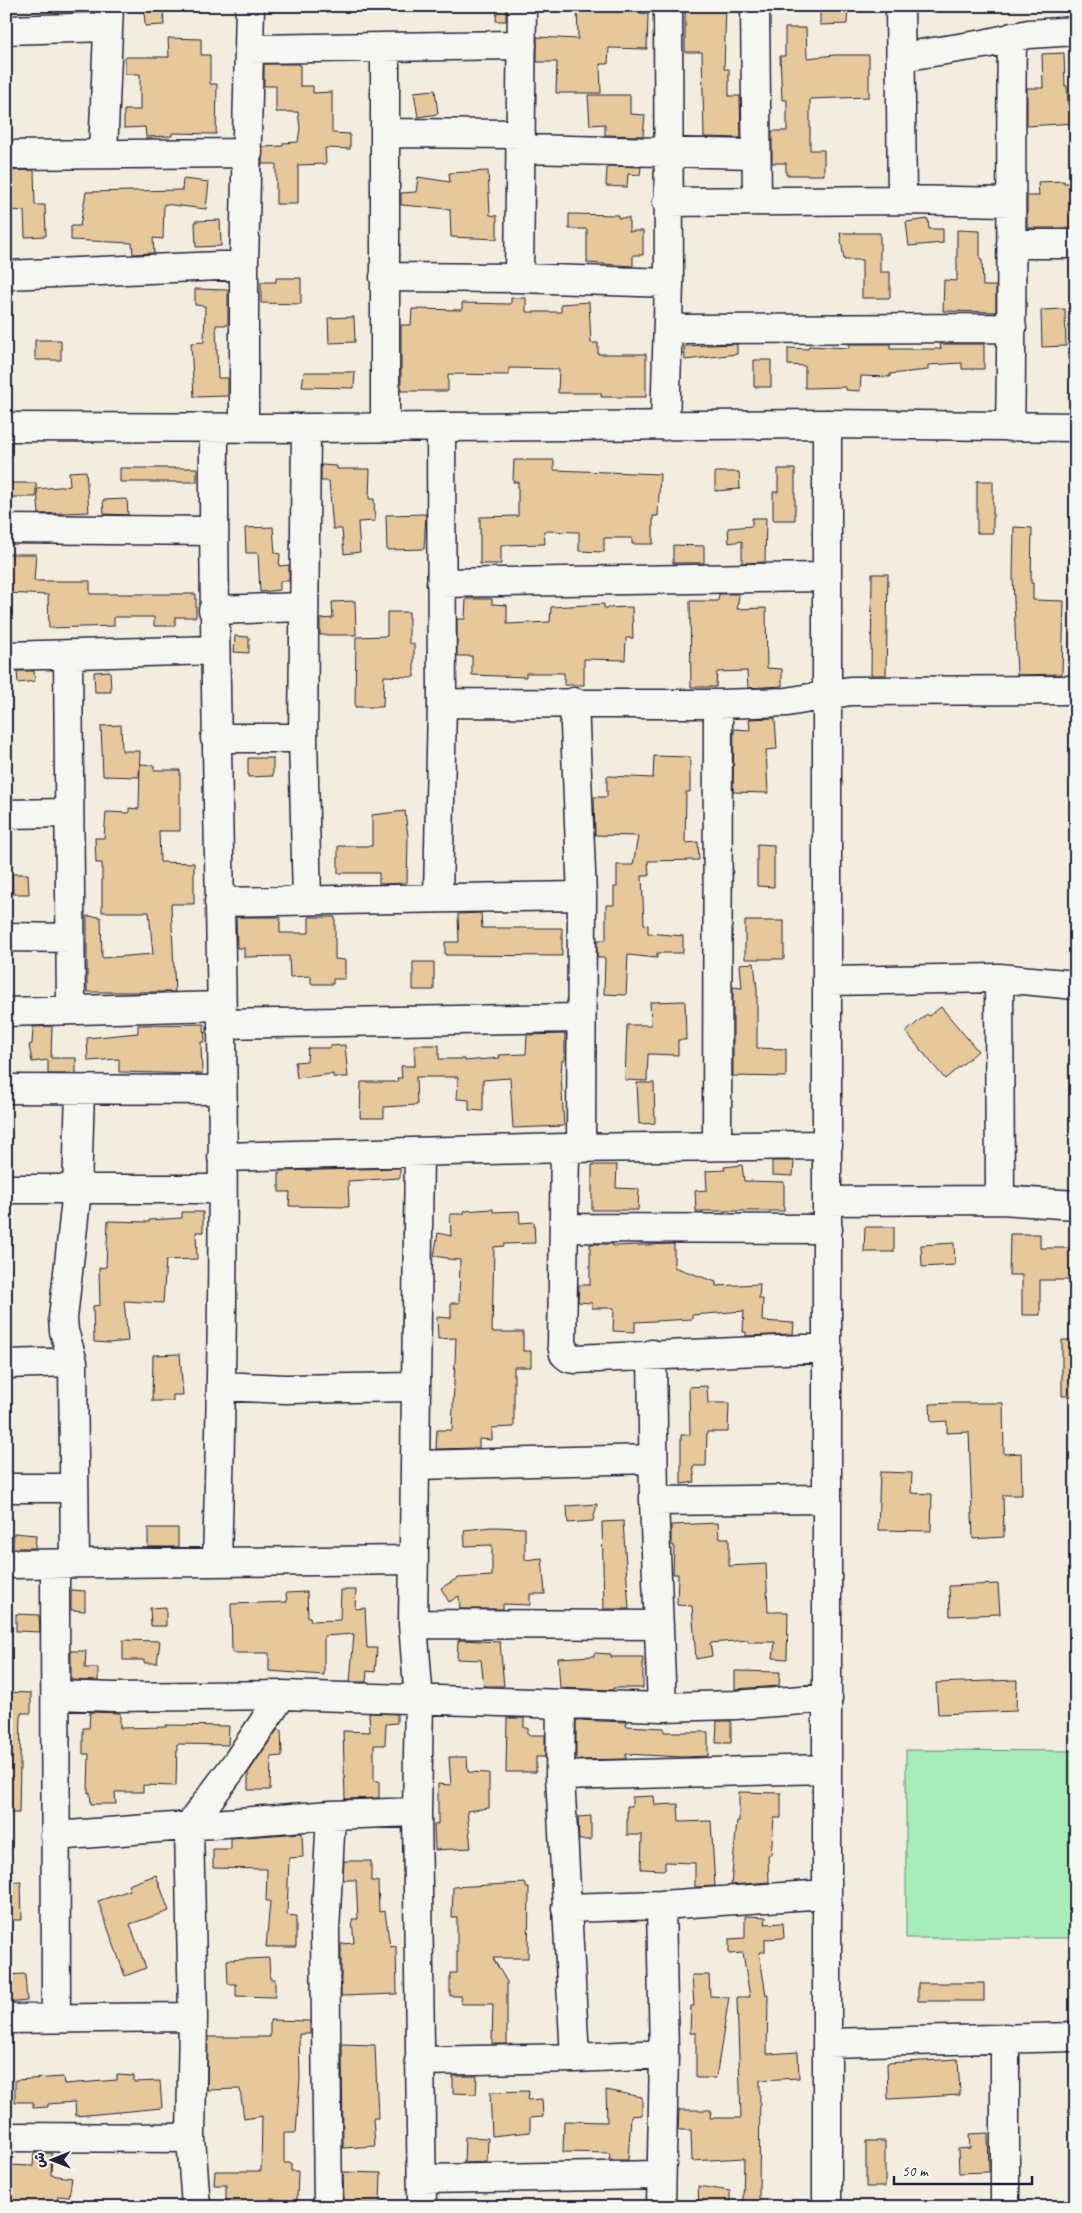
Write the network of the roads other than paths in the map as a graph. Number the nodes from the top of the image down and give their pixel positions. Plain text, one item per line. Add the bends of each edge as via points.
1 (250, 6) edge
2 (522, 6) edge
3 (668, 6) edge
4 (755, 6) edge
5 (900, 6) edge
6 (108, 17) edge
7 (6, 30) edge
8 (1076, 31) edge
9 (1012, 37) junction
10 (522, 45) junction
11 (385, 48) junction
12 (250, 49) junction
13 (901, 57) junction
14 (385, 133) junction
15 (521, 141) junction
16 (667, 152) junction
17 (248, 153) junction
18 (103, 154) junction
19 (756, 154) junction
20 (6, 155) edge
21 (902, 200) junction
22 (757, 201) junction
23 (667, 202) junction
24 (1010, 202) junction
25 (1012, 244) junction
26 (1076, 244) edge
27 (244, 266) junction
28 (6, 274) edge
29 (384, 277) junction
30 (519, 278) junction
31 (669, 283) junction
32 (1012, 328) junction
33 (668, 329) junction
34 (827, 424) junction
35 (665, 426) junction
36 (1076, 426) edge
37 (6, 427) edge
38 (385, 427) junction
39 (441, 427) junction
40 (1010, 427) junction
41 (214, 428) junction
42 (244, 428) junction
43 (306, 428) junction
44 (6, 530) edge
45 (214, 531) junction
46 (826, 577) junction
47 (441, 583) junction
48 (304, 607) junction
49 (213, 610) junction
50 (214, 650) junction
51 (68, 655) junction
52 (6, 656) edge
53 (1076, 690) edge
54 (827, 694) junction
55 (574, 702) junction
56 (442, 703) junction
57 (718, 704) junction
58 (215, 738) junction
59 (303, 738) junction
60 (68, 813) junction
61 (6, 814) edge
62 (582, 896) junction
63 (438, 897) junction
64 (308, 900) junction
65 (219, 902) junction
66 (6, 937) edge
67 (70, 938) junction
68 (999, 978) junction
69 (828, 982) junction
70 (1076, 985) edge
71 (71, 1009) junction
72 (6, 1012) edge
73 (221, 1015) junction
74 (581, 1018) junction
75 (6, 1089) edge
76 (80, 1090) junction
77 (221, 1090) junction
78 (828, 1145) junction
79 (718, 1146) junction
80 (573, 1148) junction
81 (419, 1153) junction
82 (222, 1157) junction
83 (6, 1189) edge
84 (77, 1190) junction
85 (222, 1190) junction
86 (1000, 1200) junction
87 (828, 1201) junction
88 (1076, 1205) edge
89 (565, 1228) junction
90 (828, 1229) junction
91 (828, 1348) junction
92 (652, 1354) junction
93 (73, 1362) junction
94 (6, 1364) edge
95 (222, 1386) junction
96 (416, 1387) junction
97 (653, 1459) junction
98 (417, 1465) junction
99 (6, 1488) edge
100 (74, 1488) junction
101 (826, 1499) junction
102 (654, 1501) junction
103 (414, 1560) junction
104 (217, 1562) junction
105 (65, 1563) junction
106 (6, 1564) edge
107 (413, 1624) junction
108 (659, 1625) junction
109 (282, 1695) junction
110 (56, 1696) junction
111 (828, 1698) junction
112 (419, 1701) junction
113 (561, 1705) junction
114 (662, 1707) junction
115 (827, 1768) junction
116 (560, 1776) junction
117 (417, 1812) junction
118 (331, 1815) junction
119 (189, 1826) junction
120 (55, 1836) junction
121 (827, 1894) junction
122 (661, 1905) junction
123 (566, 1908) junction
124 (193, 2017) junction
125 (56, 2018) junction
126 (6, 2019) edge
127 (1076, 2037) edge
128 (1004, 2038) junction
129 (827, 2043) junction
130 (664, 2054) junction
131 (576, 2058) junction
132 (419, 2061) junction
133 (6, 2137) edge
134 (191, 2138) junction
135 (661, 2175) junction
136 (422, 2179) junction
137 (196, 2207) edge
138 (328, 2207) edge
139 (422, 2207) edge
140 (661, 2207) edge
141 (827, 2207) edge
142 (1005, 2207) edge

1 - 12 street
2 - 10 street
3 - 16 street
4 - 19 street
5 - 13 street
6 - 7 street
6 - 18 street
8 - 9 street
9 - 13 street
9 - 24 street
10 - 11 street
10 - 15 street
11 - 12 street
11 - 14 street
12 - 17 street
13 - 21 street
14 - 15 street
14 - 29 street
15 - 16 street
15 - 30 street
16 - 19 street
16 - 23 street
17 - 18 street
17 - 27 street
18 - 20 street
19 - 22 street
21 - 22 street
21 - 24 street
22 - 23 street
23 - 31 street
24 - 25 street
25 - 26 street
25 - 32 street
27 - 28 street
27 - 42 street
29 - 30 street
29 - 38 street
30 - 31 street
31 - 33 street
32 - 33 street
32 - 40 street
33 - 35 street
34 - 35 street
34 - 40 street
34 - 46 street
35 - 39 street
36 - 40 street
37 - 41 street
38 - 39 street
38 - 43 street
39 - 47 street
41 - 42 street
41 - 45 street
42 - 43 street
43 - 48 street
44 - 45 street
45 - 49 street
46 - 47 street
46 - 54 street
47 - 56 street
48 - 49 street
48 - 59 street
49 - 50 street
50 - 51 street
50 - 58 street
51 - 52 street
51 - 60 street
53 - 54 street via 866,690
54 - 57 street via 787,702
54 - 69 street
55 - 56 street
55 - 57 street
55 - 62 street
56 - 63 street
57 - 79 street
58 - 59 street
58 - 65 street
59 - 64 street
60 - 61 street
60 - 67 street
62 - 63 street
62 - 74 street
63 - 64 street
64 - 65 street
65 - 73 street
66 - 67 street
67 - 71 street
68 - 69 street
68 - 70 street
68 - 86 street
69 - 78 street
71 - 72 street
71 - 73 street
73 - 74 street
73 - 77 street
74 - 80 street
75 - 76 street
76 - 77 street
76 - 84 street
77 - 82 street
78 - 79 street
78 - 87 street
79 - 80 street
80 - 81 street
80 - 89 street
81 - 82 street
81 - 96 street
82 - 85 street
83 - 84 street
84 - 85 street
84 - 93 street via 63,1318
85 - 95 street
86 - 87 street
86 - 88 street
87 - 90 street
89 - 90 street
89 - 92 street via 564,1354 574,1359
90 - 91 street
91 - 92 street
91 - 101 street
92 - 97 street
93 - 94 street
93 - 100 street
95 - 96 street via 285,1389
95 - 104 street
96 - 98 street
97 - 98 street
97 - 102 street
98 - 103 street
99 - 100 street
100 - 105 street
101 - 102 street
101 - 111 street
102 - 108 street
103 - 104 street
103 - 107 street
104 - 105 street
105 - 106 street
105 - 110 street
107 - 108 street
107 - 112 street
108 - 114 street
109 - 110 street
109 - 112 street
109 - 119 street via 238,1762
110 - 120 street
111 - 114 street
111 - 115 street
112 - 113 street
112 - 117 street
113 - 114 street
113 - 116 street
115 - 116 street
115 - 121 street
116 - 123 street
117 - 118 street
117 - 132 street
118 - 119 street
118 - 138 street via 325,1931
119 - 120 street
119 - 124 street
120 - 125 street
121 - 122 street
121 - 129 street
122 - 123 street
122 - 130 street
123 - 131 street
124 - 125 street
124 - 134 street
125 - 126 street
127 - 128 street
128 - 129 street
128 - 142 street
129 - 141 street
130 - 131 street
130 - 135 street
131 - 132 street
132 - 136 street
133 - 134 street
134 - 137 street
135 - 136 street
135 - 140 street
136 - 139 street

